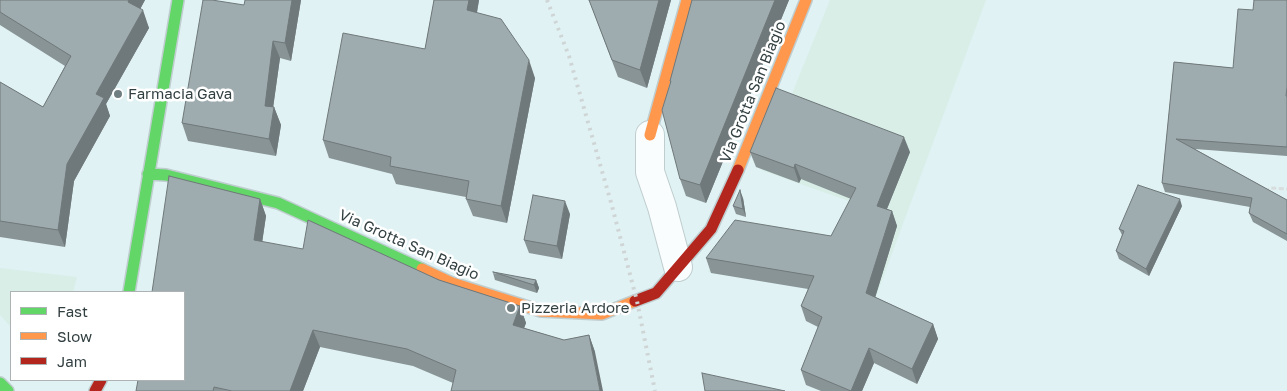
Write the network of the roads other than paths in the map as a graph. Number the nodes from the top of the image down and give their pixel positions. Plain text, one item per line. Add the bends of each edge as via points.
1 (178, 0) edge
2 (687, 0) edge
3 (806, 0) edge
4 (650, 135) joint
5 (148, 174) junction
6 (678, 267) junction
7 (129, 291) edge
8 (0, 383) edge
9 (8, 391) edge

1 - 5 street
2 - 4 street
3 - 6 street, Via Grotta San Biagio via 728,194 711,229
4 - 6 street via 650,172
5 - 6 street, Via Grotta San Biagio via 166,175 278,203 452,283 541,311 602,314 656,293
5 - 7 street
8 - 9 street

